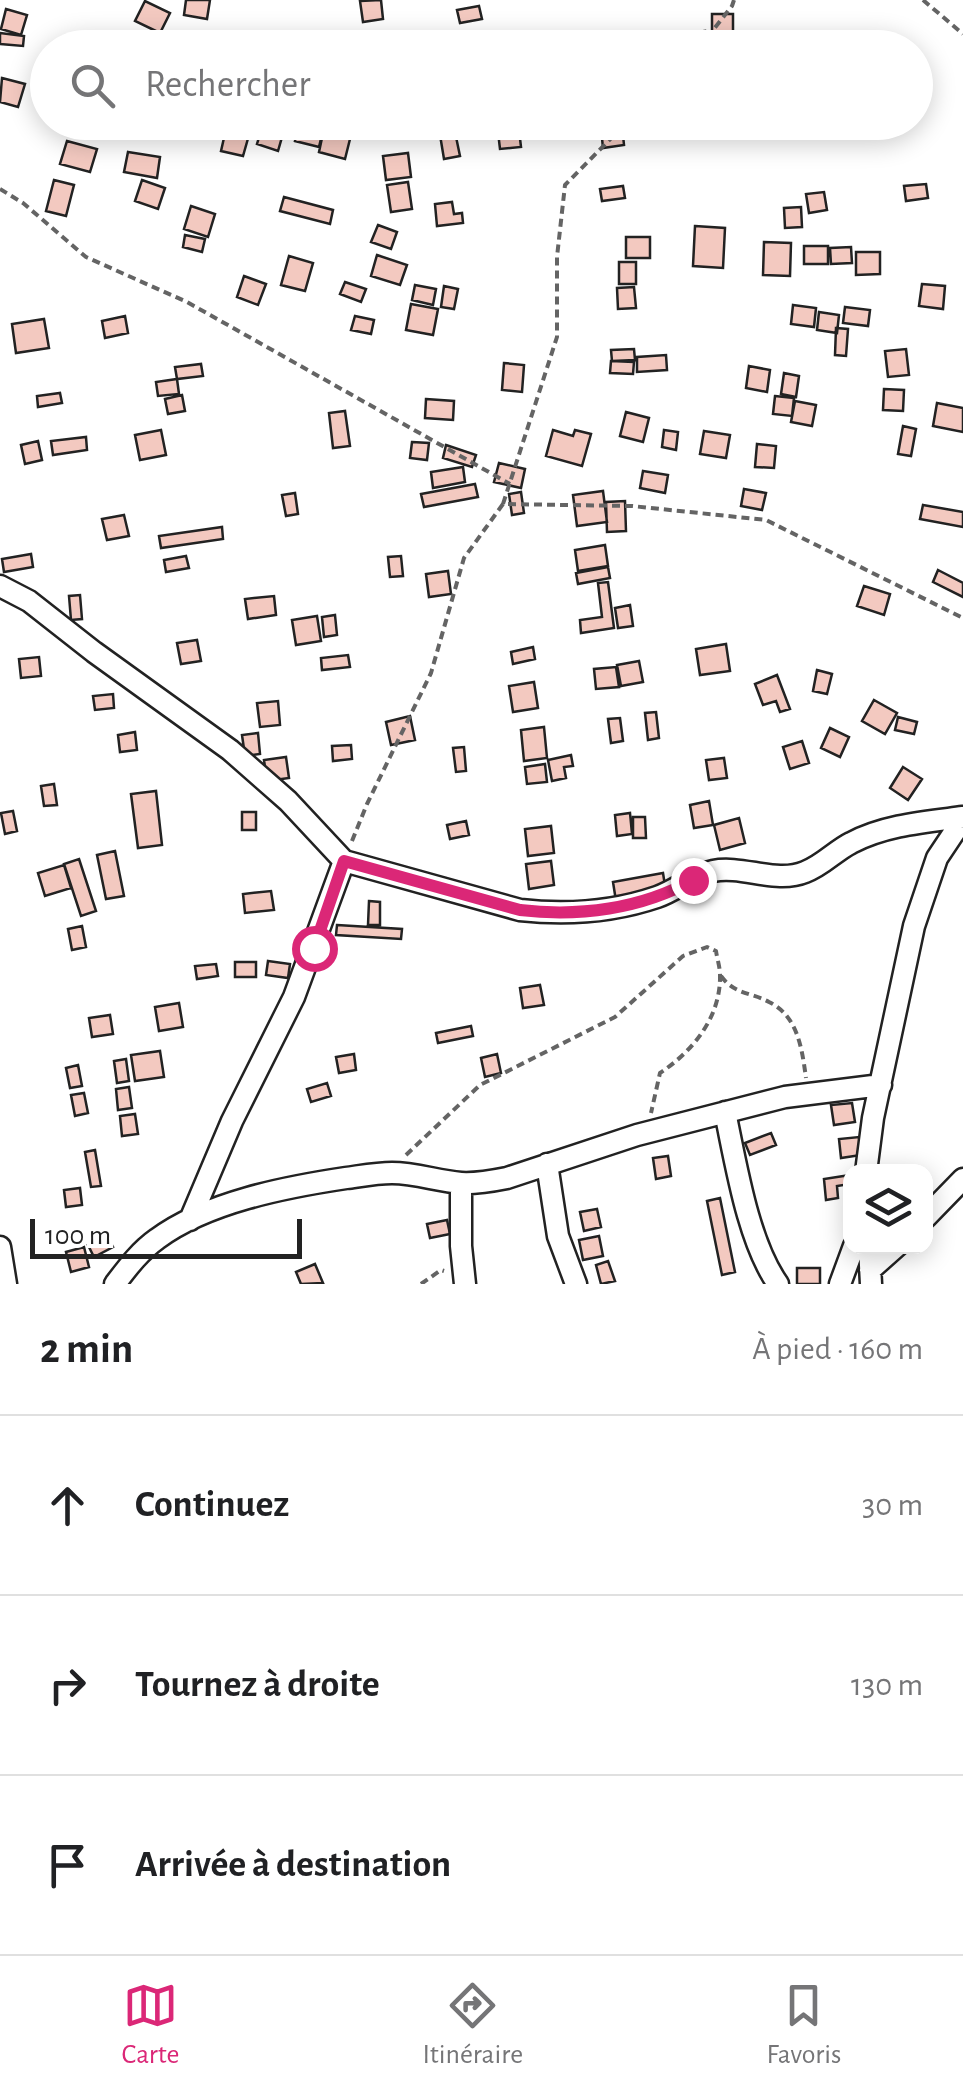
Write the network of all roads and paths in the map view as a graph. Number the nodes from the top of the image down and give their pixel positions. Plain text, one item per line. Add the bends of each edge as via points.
1 (734, 0) edge
2 (923, 0) edge
3 (714, 30) edge
4 (963, 34) edge
5 (609, 140) edge
6 (0, 189) edge
7 (510, 484) junction
8 (504, 504) junction
9 (0, 586) edge
10 (963, 618) edge
11 (963, 818) edge
12 (344, 861) junction
13 (720, 976) junction
14 (881, 1085) junction
15 (809, 1092) junction
16 (726, 1112) junction
17 (637, 1134) junction
18 (548, 1164) junction
19 (867, 1164) edge
20 (388, 1172) junction
21 (963, 1178) edge
22 (461, 1183) junction
23 (933, 1210) edge
24 (190, 1220) junction
25 (0, 1247) edge
26 (851, 1254) edge
27 (889, 1254) edge
28 (870, 1277) edge
29 (464, 1279) edge
30 (6, 1284) edge
31 (115, 1284) edge
32 (422, 1284) edge
33 (576, 1284) edge
34 (778, 1284) edge
35 (840, 1284) edge

1 - 3 path
2 - 4 path
5 - 7 path via 565,184 557,337
6 - 7 path via 86,257 186,302
7 - 8 path
8 - 10 path via 632,506 766,520
8 - 12 path via 464,558 431,673
9 - 12 street via 230,750
11 - 12 street via 880,830 806,872 709,872 656,898 583,912 520,910
11 - 14 street via 937,858 914,926
12 - 24 street via 294,997
13 - 15 path via 790,1017
13 - 17 path via 713,1013 697,1041 660,1073 652,1110
13 - 20 path via 713,948 683,956 615,1017 480,1085
14 - 15 street
14 - 19 street
15 - 16 street
16 - 17 street
16 - 34 street via 756,1239
17 - 18 street
18 - 22 street
18 - 33 street via 558,1236
20 - 22 street
20 - 24 street via 263,1195
21 - 23 street
22 - 29 street
24 - 31 street via 142,1251
25 - 30 street
26 - 35 street
27 - 28 street
29 - 32 path via 441,1270

